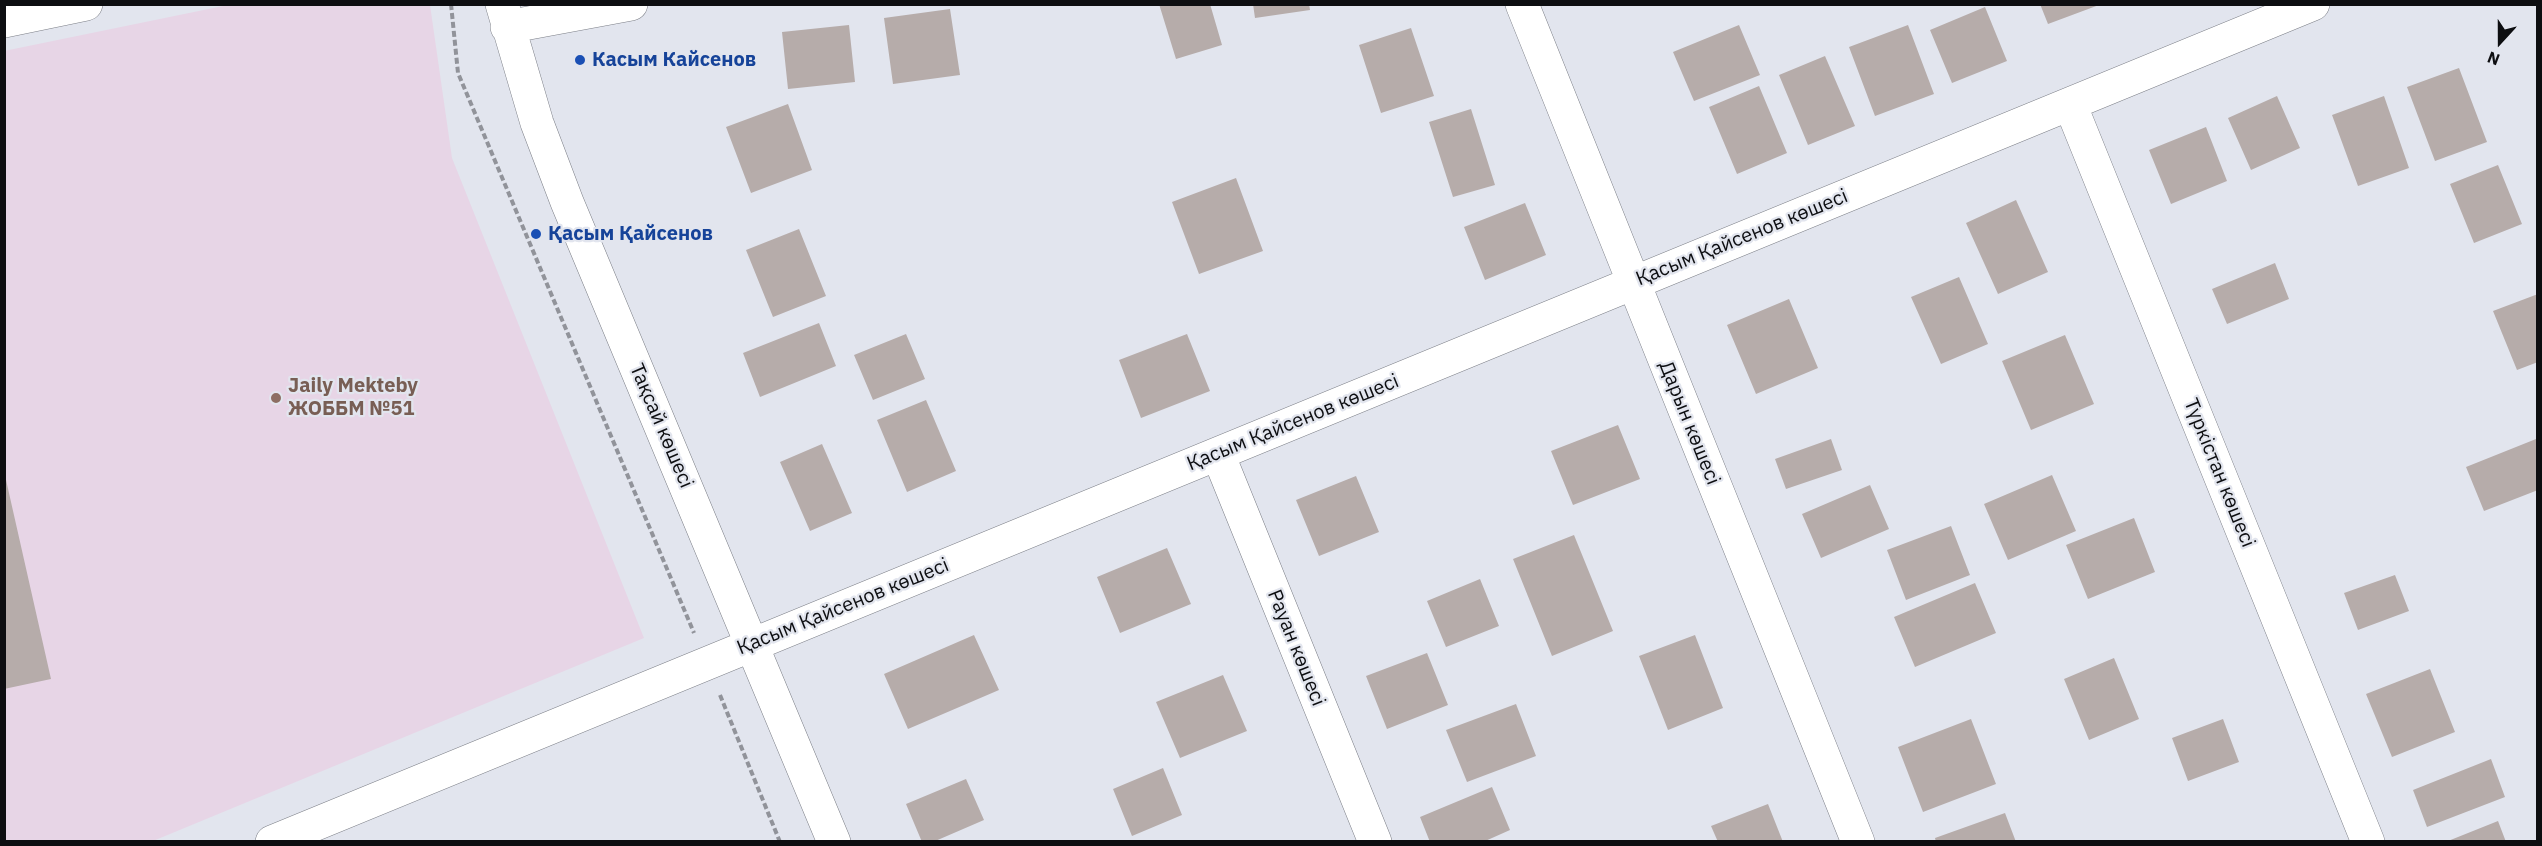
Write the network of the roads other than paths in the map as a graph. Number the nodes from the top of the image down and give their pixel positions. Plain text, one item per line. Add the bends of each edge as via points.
1 (86, 4) edge
2 (632, 4) edge
3 (1522, 4) edge
4 (2313, 4) edge
5 (505, 16) edge
6 (4, 21) edge
7 (2070, 104) junction
8 (1633, 283) junction
9 (1218, 454) junction
10 (754, 644) junction
11 (289, 838) edge
12 (834, 842) edge
13 (1375, 842) edge
14 (1858, 842) edge
15 (2368, 842) edge

1 - 6 street
2 - 5 street
3 - 8 street, Дарын көшесі
4 - 7 street, Қасым Қайсенов көшесі
5 - 10 street, Тақсай көшесі via 537,123 567,202
7 - 8 street, Қасым Қайсенов көшесі
7 - 15 street, Түркістан көшесі
8 - 9 street, Қасым Қайсенов көшесі
8 - 14 street, Дарын көшесі
9 - 10 street, Қасым Қайсенов көшесі
9 - 13 street, Рауан көшесі
10 - 11 street, Қасым Қайсенов көшесі
10 - 12 street, Тақсай көшесі

